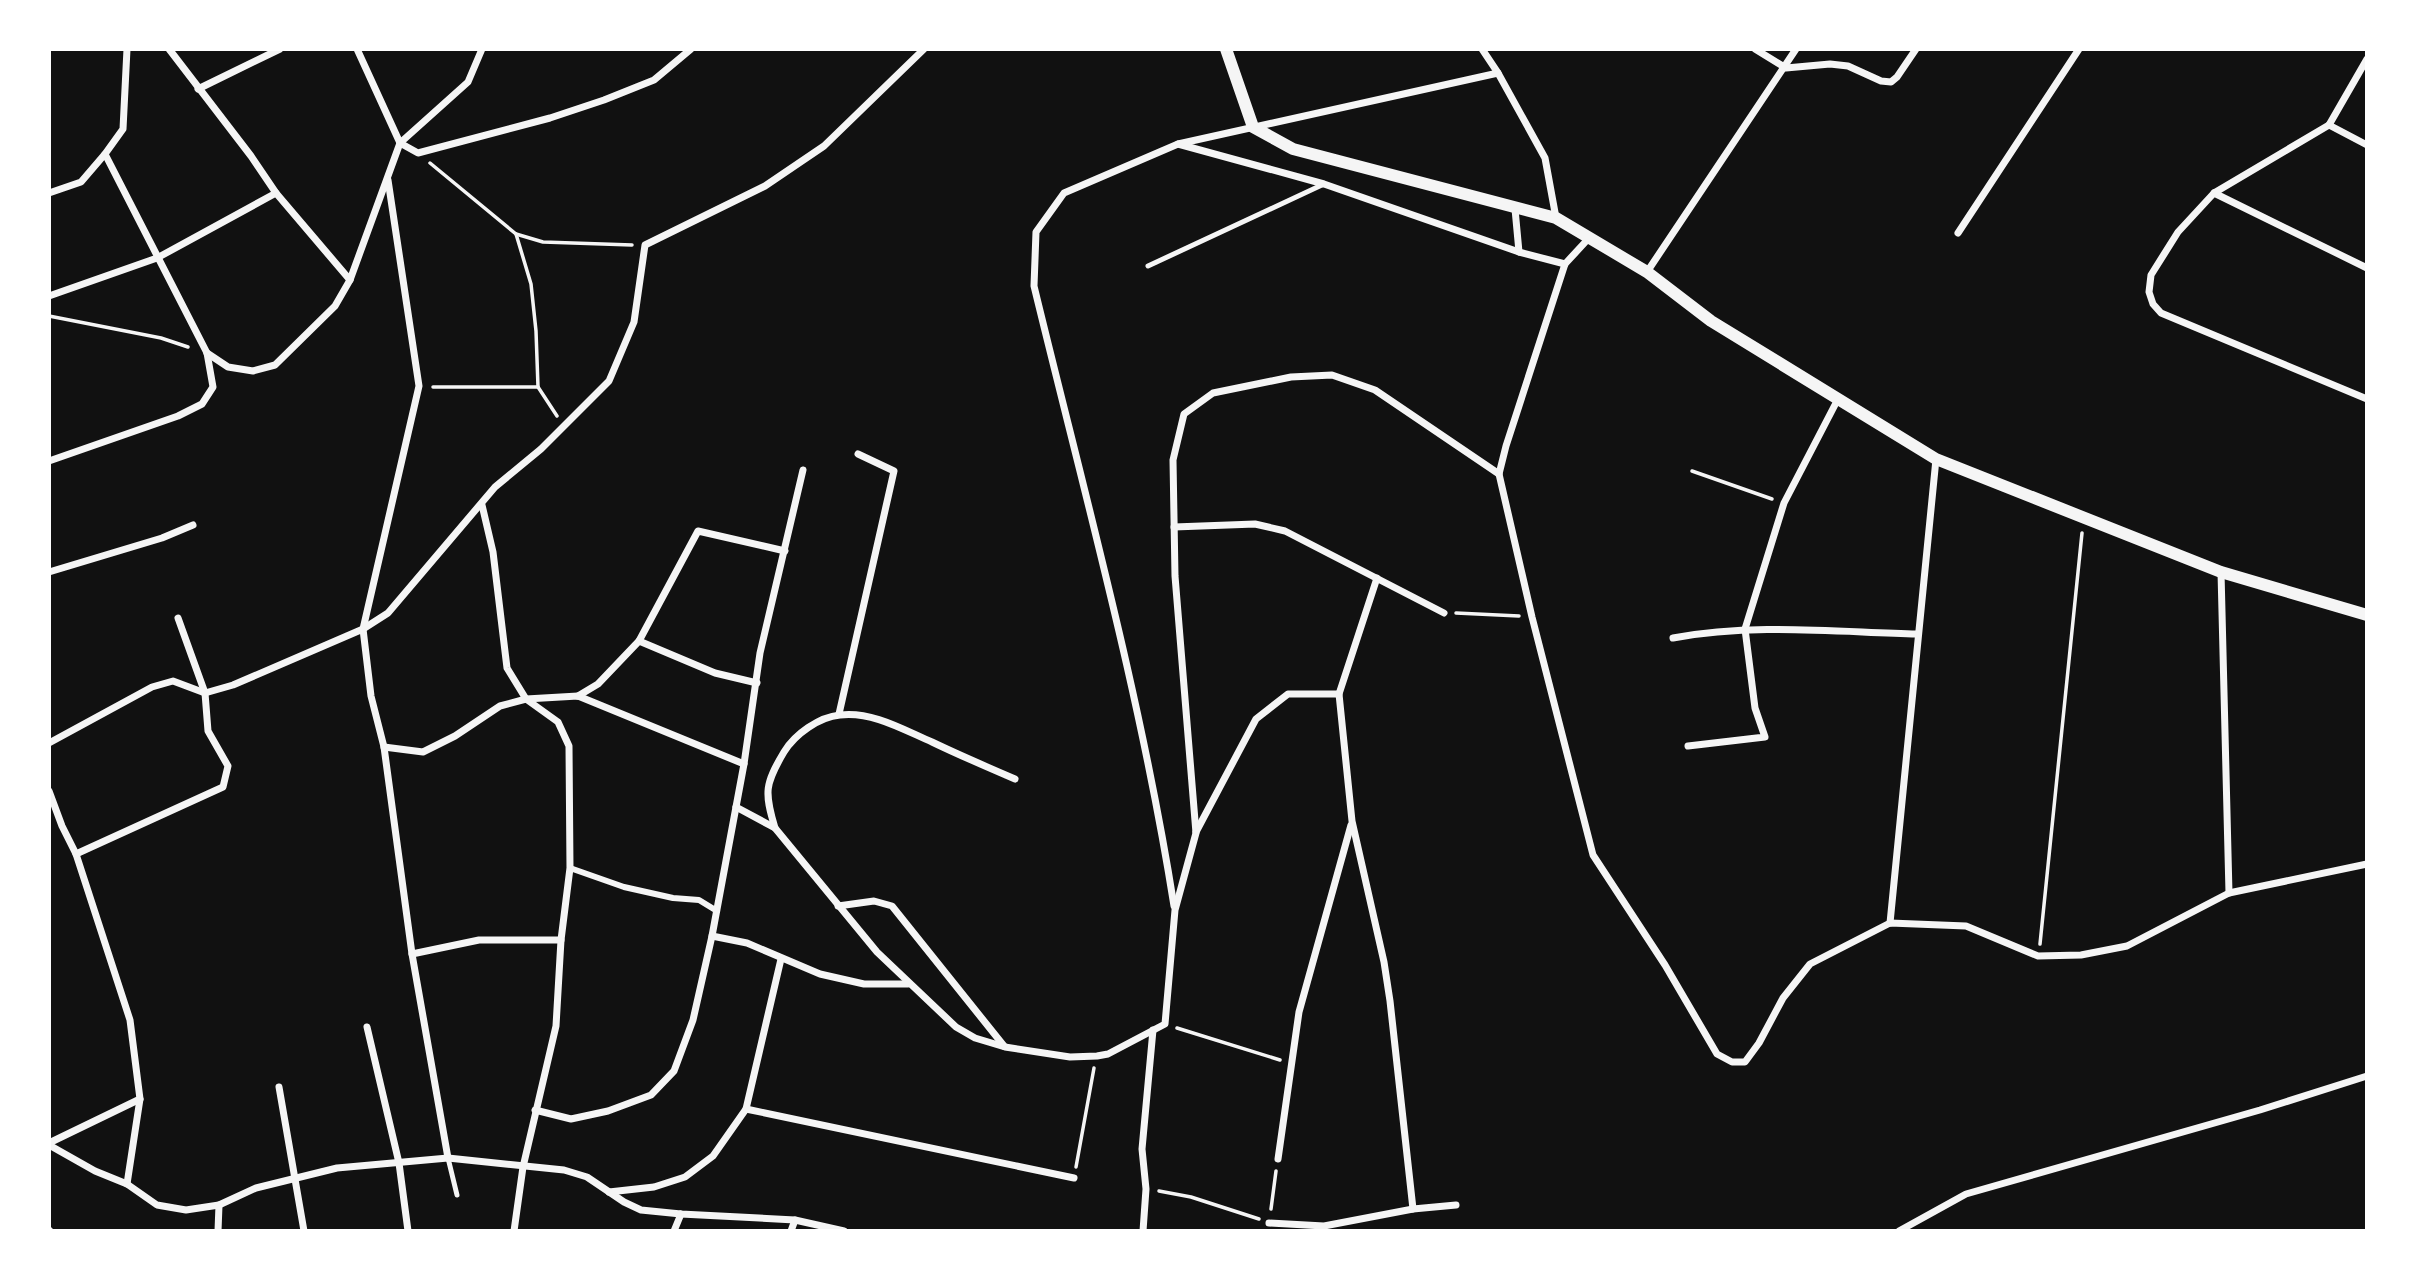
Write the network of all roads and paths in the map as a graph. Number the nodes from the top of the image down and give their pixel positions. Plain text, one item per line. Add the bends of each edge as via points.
1 (127, 49) edge
2 (169, 49) edge
3 (280, 49) edge
4 (357, 49) edge
5 (482, 49) edge
6 (691, 49) edge
7 (924, 49) edge
8 (1226, 49) edge
9 (1482, 49) edge
10 (1755, 49) edge
11 (1796, 49) edge
12 (1916, 49) edge
13 (2080, 49) edge
14 (2367, 60) edge
15 (1786, 68) junction
16 (1498, 73) junction
17 (198, 89) junction
18 (2329, 125) junction
19 (1253, 127) junction
20 (400, 143) junction
21 (1178, 144) junction
22 (2367, 145) edge
23 (418, 153) junction
24 (105, 154) junction
25 (388, 180) junction
26 (1324, 184) junction
27 (49, 193) edge
28 (276, 193) junction
29 (2214, 193) junction
30 (1515, 209) junction
31 (1556, 218) junction
32 (1958, 233) dead end
33 (516, 234) junction
34 (1588, 237) junction
35 (645, 245) junction
36 (1519, 252) junction
37 (156, 258) junction
38 (1565, 264) junction
39 (1148, 266) dead end
40 (2367, 268) edge
41 (1647, 272) junction
42 (350, 280) junction
43 (49, 296) edge
44 (49, 316) edge
45 (207, 353) junction
46 (419, 386) junction
47 (538, 387) junction
48 (1838, 399) junction
49 (2367, 399) edge
50 (564, 426) junction
51 (858, 454) dead end
52 (1936, 460) junction
53 (49, 461) edge
54 (803, 470) dead end
55 (1692, 471) dead end
56 (1500, 474) junction
57 (1784, 503) junction
58 (482, 505) junction
59 (2084, 516) junction
60 (193, 525) dead end
61 (1174, 527) junction
62 (785, 551) junction
63 (49, 572) edge
64 (2221, 572) junction
65 (1377, 578) junction
66 (1444, 613) joint
67 (2367, 615) edge
68 (1532, 617) junction
69 (178, 618) dead end
70 (363, 629) junction
71 (1745, 629) junction
72 (1917, 634) junction
73 (1673, 638) dead end
74 (639, 641) junction
75 (757, 683) junction
76 (205, 693) junction
77 (1339, 694) junction
78 (578, 696) junction
79 (526, 699) junction
80 (839, 715) junction
81 (49, 743) edge
82 (1688, 746) dead end
83 (384, 747) junction
84 (744, 764) junction
85 (1015, 779) dead end
86 (49, 790) edge
87 (736, 807) junction
88 (1352, 821) junction
89 (775, 828) junction
90 (1196, 833) junction
91 (76, 854) junction
92 (2367, 864) edge
93 (570, 868) junction
94 (2229, 893) junction
95 (838, 906) junction
96 (1175, 910) junction
97 (717, 911) junction
98 (1890, 923) junction
99 (712, 936) junction
100 (561, 940) junction
101 (412, 954) junction
102 (2038, 956) junction
103 (781, 959) junction
104 (908, 984) junction
105 (1165, 1024) junction
106 (367, 1027) dead end
107 (1153, 1030) junction
108 (1005, 1047) junction
109 (1097, 1056) junction
110 (1292, 1063) junction
111 (2367, 1076) edge
112 (279, 1087) dead end
113 (140, 1099) junction
114 (535, 1110) junction
115 (746, 1110) junction
116 (49, 1144) edge
117 (448, 1158) junction
118 (1278, 1159) joint
119 (399, 1163) junction
120 (523, 1167) junction
121 (1074, 1178) joint
122 (294, 1179) junction
123 (127, 1184) junction
124 (1146, 1189) junction
125 (609, 1192) junction
126 (457, 1195) dead end
127 (219, 1205) junction
128 (1456, 1205) dead end
129 (1413, 1209) junction
130 (681, 1214) junction
131 (795, 1220) junction
132 (1269, 1223) junction
133 (1325, 1229) edge
134 (218, 1231) edge
135 (304, 1231) edge
136 (408, 1231) edge
137 (514, 1231) edge
138 (674, 1231) edge
139 (791, 1231) edge
140 (844, 1231) edge
141 (1143, 1231) edge
142 (1899, 1231) edge

1 - 24 street via 123,129
2 - 17 street
3 - 17 street
4 - 20 street
5 - 20 street via 468,82
6 - 23 street via 654,80 604,100
7 - 35 street via 824,146 765,186
8 - 19 street
9 - 16 street
10 - 15 street
11 - 15 street
12 - 15 street via 1891,82 1847,66
13 - 32 street
14 - 18 street
15 - 41 street
16 - 19 street
16 - 31 street via 1545,158
17 - 28 street
18 - 22 street
18 - 29 street
19 - 21 street
19 - 30 street via 1293,149
20 - 23 street
20 - 25 street
21 - 26 street
21 - 96 street via 1064,193 1036,232 1034,286 1132,692
23 - 33 path
24 - 27 street via 81,182
24 - 37 street
25 - 42 street
25 - 46 street
26 - 36 street
26 - 39 lane
28 - 37 street
28 - 42 street
29 - 40 street
29 - 49 street via 2178,232 2151,275 2152,304 2161,313
30 - 31 street
30 - 36 street
31 - 34 street
33 - 35 path via 543,242
33 - 47 path via 531,284
34 - 38 street
34 - 41 street
35 - 50 street via 634,322 609,381
36 - 38 street
37 - 43 street
37 - 45 street
38 - 56 street
41 - 48 street via 1711,321
42 - 45 street via 335,306 275,365 253,371 228,367
44 - 45 path via 161,338
45 - 53 street via 213,387 202,404
46 - 47 path
46 - 70 street
47 - 50 path
48 - 52 street
48 - 57 street
50 - 58 street via 495,487
51 - 80 street via 894,471
52 - 59 street
52 - 72 street
54 - 62 street
55 - 57 path
56 - 61 street via 1376,390 1332,374 1291,377 1213,393 1184,414 1172,460
56 - 68 street
57 - 71 street
58 - 70 street via 388,613
58 - 79 street via 494,552 507,668
59 - 64 street
59 - 102 path
60 - 63 street
61 - 65 street via 1255,524 1285,531
61 - 90 street
62 - 74 street via 698,531
62 - 75 street
64 - 67 street
64 - 94 street
65 - 66 street
65 - 77 street
66 - 68 path
68 - 98 street via 1593,855 1717,1054 1732,1062 1745,1062 1783,998 1810,964
69 - 76 street
70 - 76 street
70 - 83 street via 371,696
71 - 72 street
71 - 73 street
71 - 82 street via 1755,708 1765,737
72 - 98 street
74 - 75 street via 715,673
74 - 78 street via 598,684
75 - 84 street
76 - 81 street via 173,681 152,687
76 - 91 street via 208,731 228,766 223,787
77 - 88 street
77 - 90 street via 1288,694 1256,719
78 - 79 street
78 - 84 street
79 - 83 street via 500,706 423,752
79 - 93 street via 558,722 569,746
80 - 85 street via 889,723
80 - 89 street via 810,725 789,745 769,779 768,804
83 - 101 street
84 - 87 street
86 - 91 street
87 - 89 street
87 - 97 street
88 - 110 street via 1299,1012
88 - 129 street via 1386,975
89 - 95 street
90 - 96 street
91 - 113 street via 130,1020
92 - 94 street
93 - 97 street via 624,887 699,900
93 - 100 street
94 - 102 street via 2127,946 2081,955
95 - 104 street
95 - 108 street via 874,901 892,906
96 - 105 street
97 - 99 street
98 - 102 street via 1966,926
99 - 103 street via 747,943
99 - 114 street via 693,1020 674,1071 651,1095 571,1119
100 - 101 street via 479,940
100 - 114 street via 556,1026
101 - 117 street
103 - 104 street via 864,984
103 - 115 street
104 - 108 street via 956,1027
105 - 107 street
105 - 110 path
106 - 119 street
107 - 109 street
107 - 124 street via 1142,1149
108 - 109 street via 1070,1057
109 - 121 path
110 - 118 street
111 - 142 street via 1966,1194
112 - 122 street
113 - 116 street
113 - 123 street
114 - 120 street
115 - 121 street
115 - 125 street via 713,1156 685,1177 654,1187
116 - 123 street
117 - 119 street
117 - 120 street
117 - 126 lane
118 - 132 path
119 - 122 street via 337,1168
119 - 136 street
120 - 125 street via 564,1170 587,1177
120 - 137 street
122 - 127 street via 256,1188
122 - 135 street
123 - 127 street via 157,1205 186,1210
124 - 132 path via 1191,1197
124 - 141 street
125 - 130 street via 641,1210
127 - 134 street
128 - 129 street
129 - 133 street
130 - 131 street
130 - 138 street
131 - 139 street
131 - 140 street
132 - 133 street

